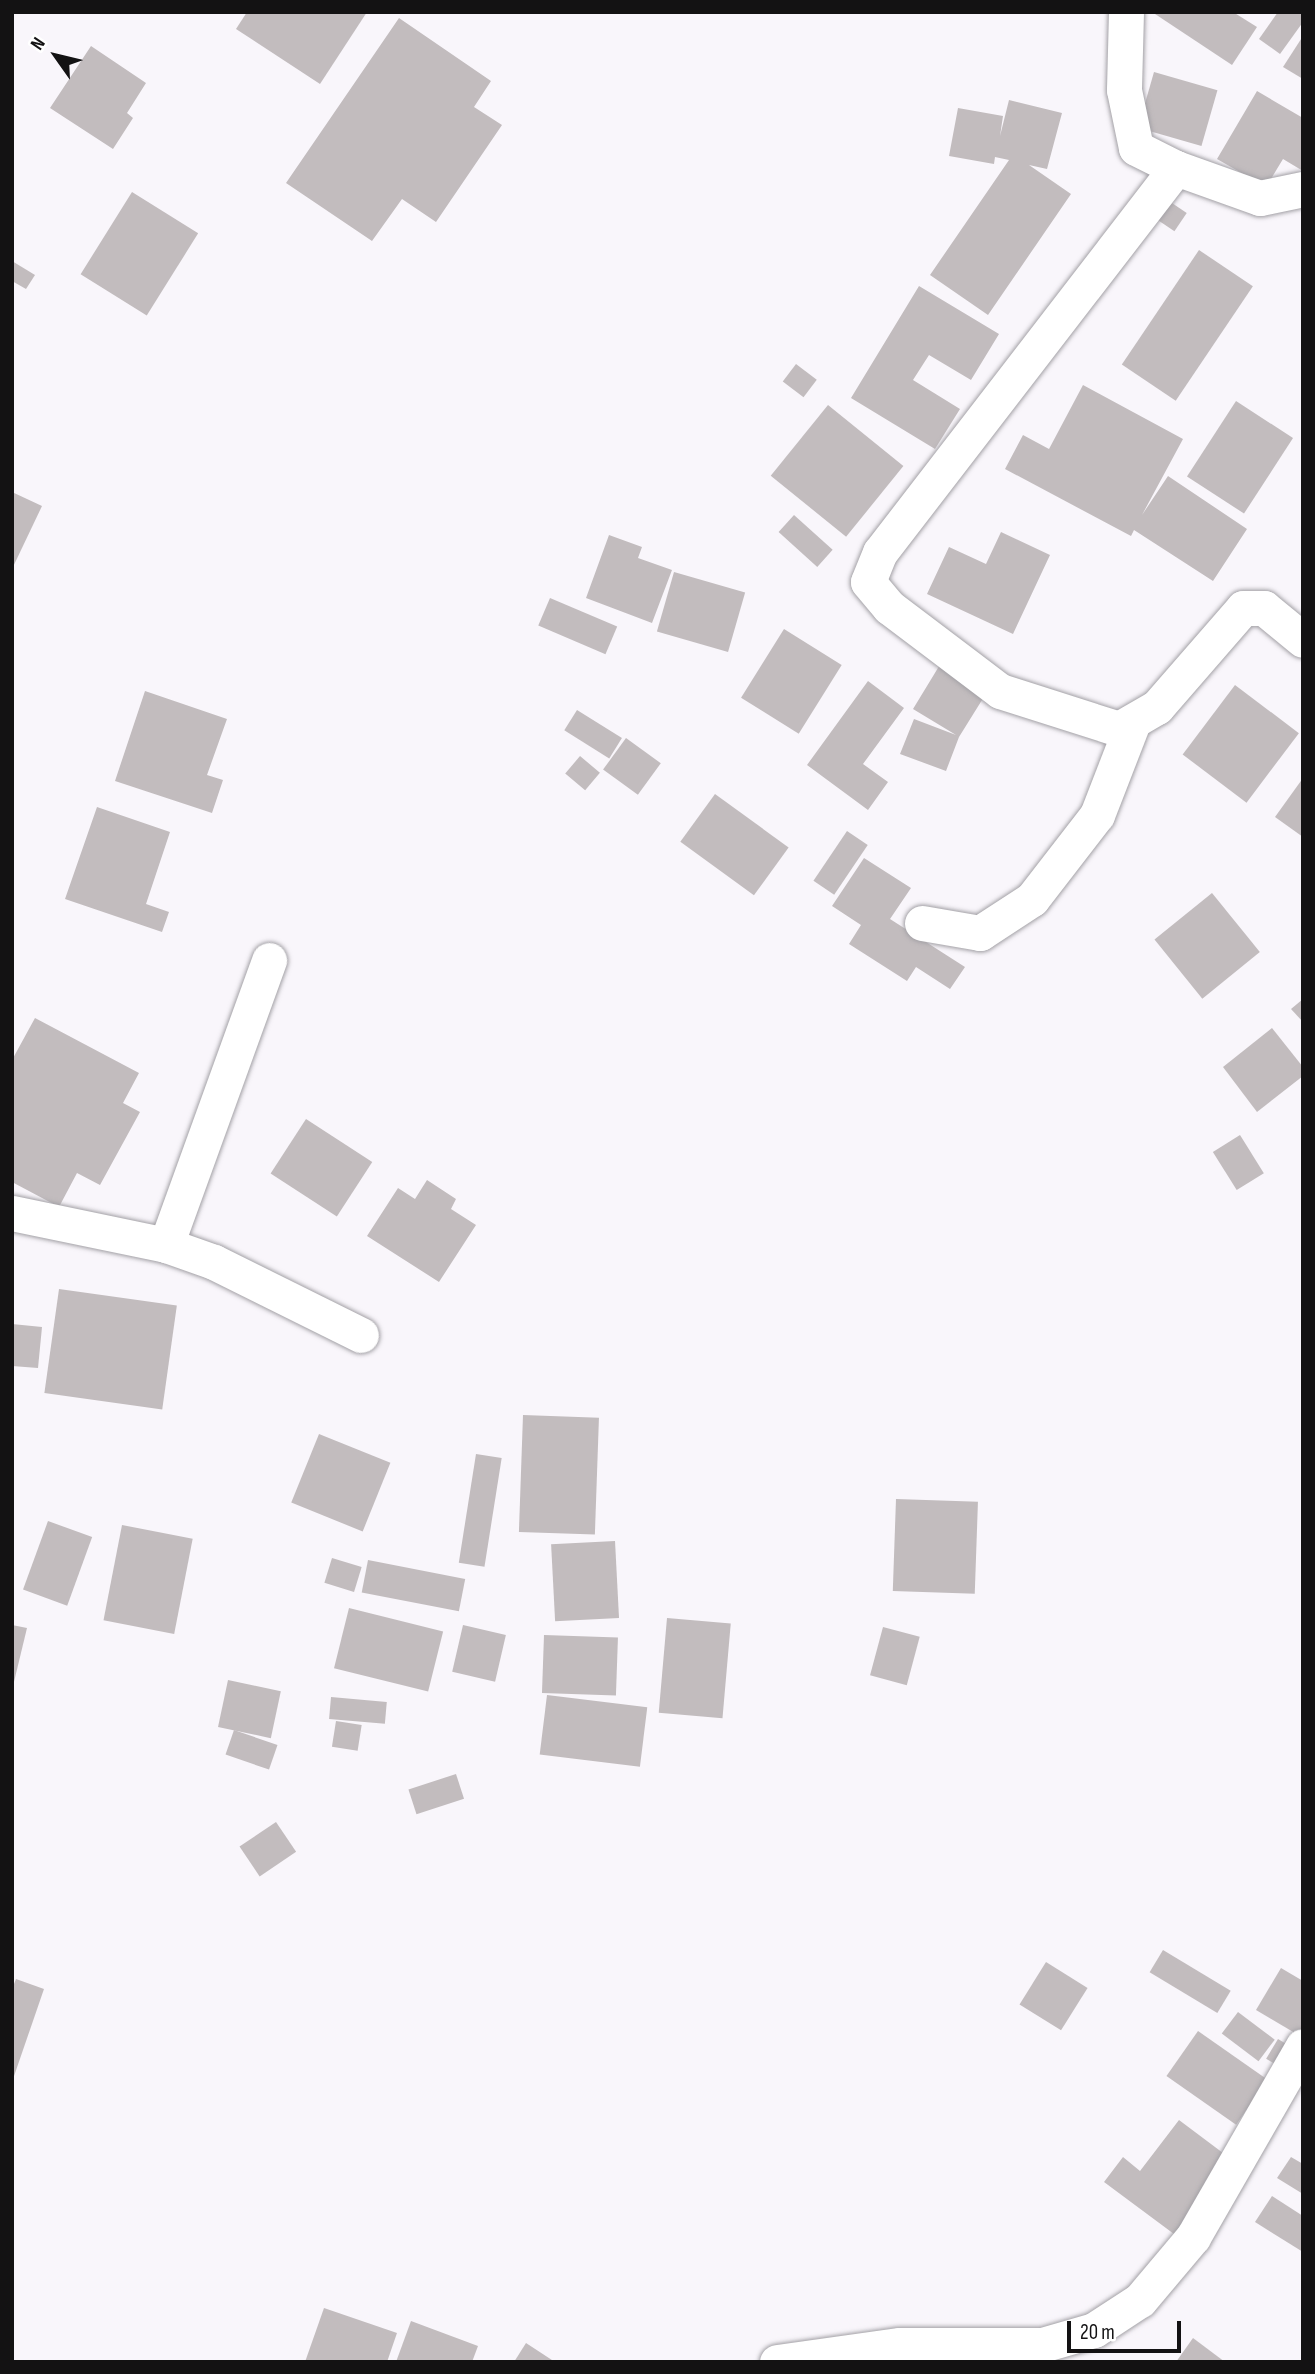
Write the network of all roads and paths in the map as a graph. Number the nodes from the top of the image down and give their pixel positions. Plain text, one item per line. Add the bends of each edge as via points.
1 (1126, 12) edge
2 (1176, 168) junction
3 (1303, 189) edge
4 (1303, 640) edge
5 (1133, 722) junction
6 (922, 923) dead end
7 (269, 960) dead end
8 (12, 1213) edge
9 (166, 1245) junction
10 (360, 1335) dead end
11 (1303, 2046) edge
12 (777, 2362) edge

1 - 2 street via 1124,90 1136,148
2 - 3 street via 1260,198
2 - 5 street via 880,552 867,582 889,607 1000,691 1119,729
4 - 5 street via 1264,608 1243,608 1157,707
5 - 6 street via 1097,815 1032,899 980,933
7 - 9 street
8 - 9 street
9 - 10 street via 214,1262
11 - 12 street via 1193,2237 1140,2300 1094,2330 1042,2345 900,2345

